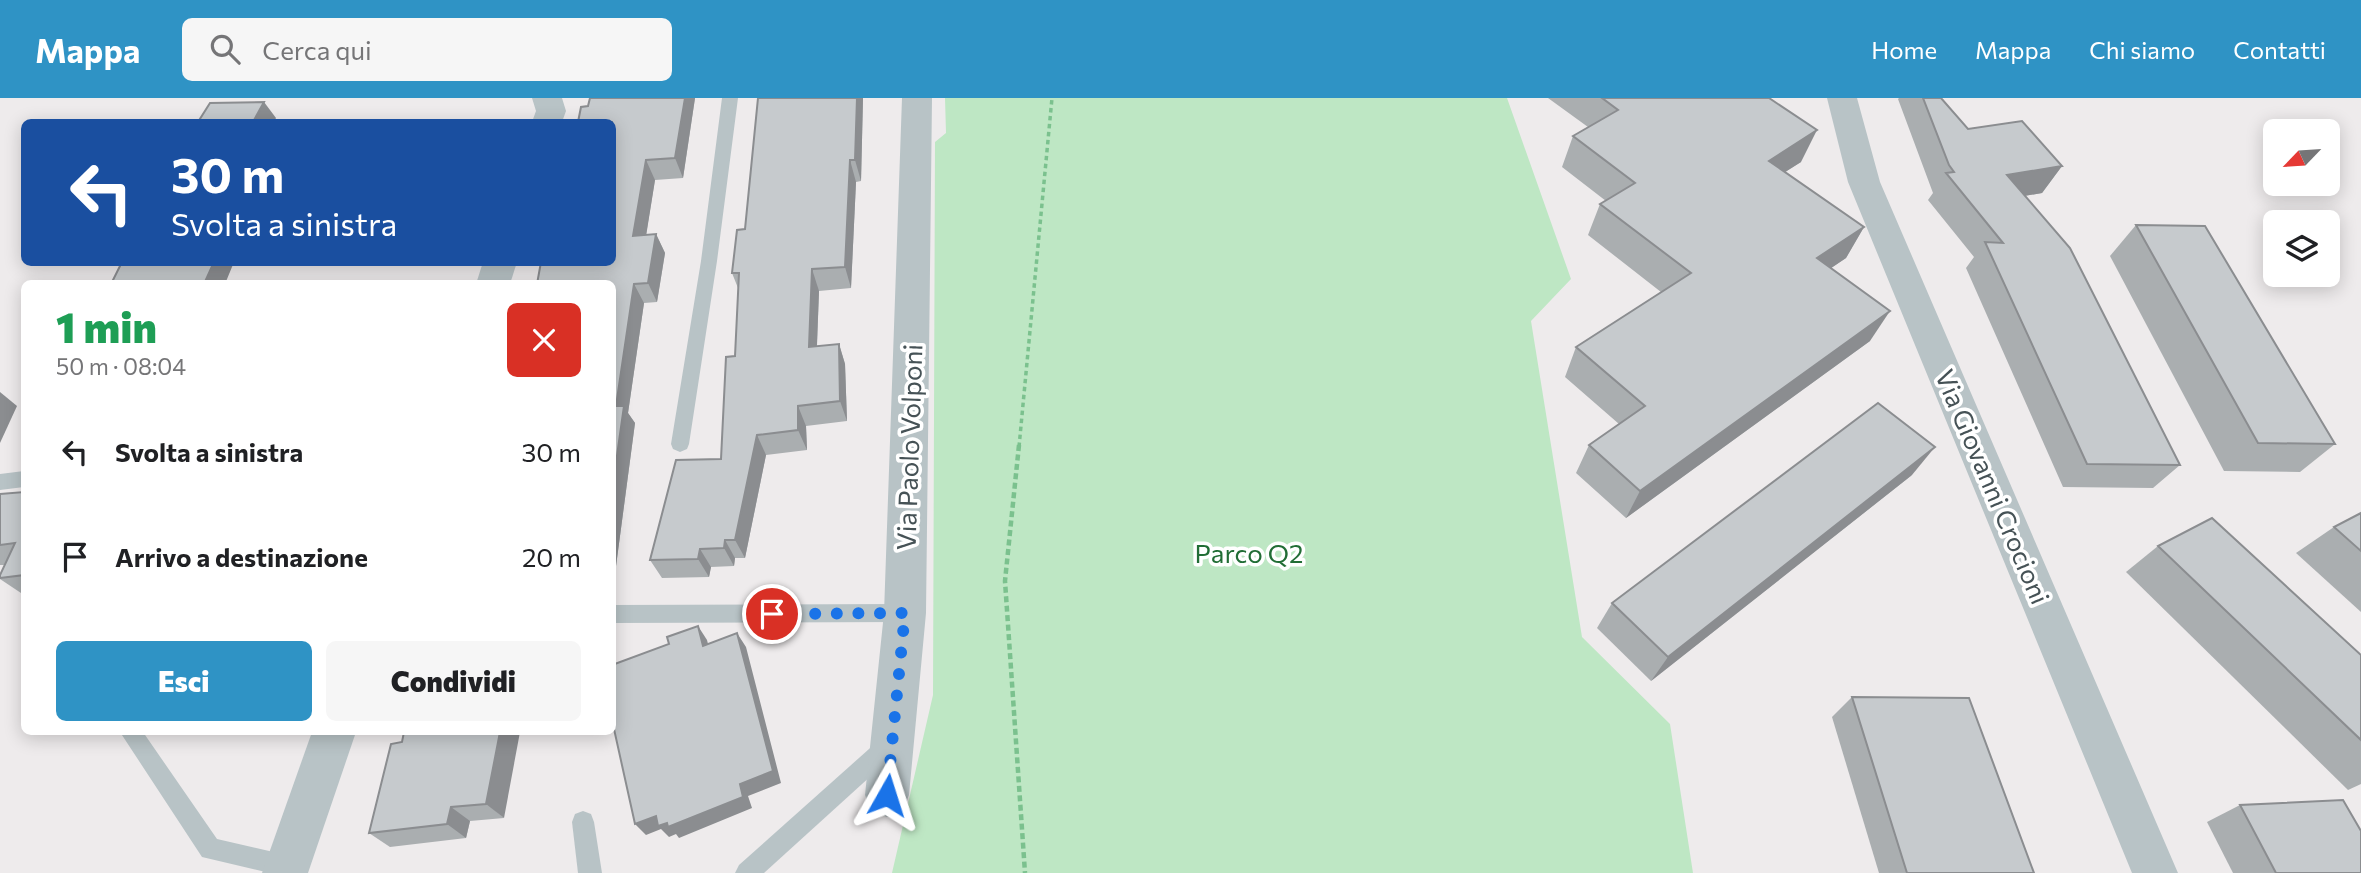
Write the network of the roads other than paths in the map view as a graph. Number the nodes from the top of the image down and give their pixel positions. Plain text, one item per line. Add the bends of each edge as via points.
1 (547, 98) edge
2 (730, 98) edge
3 (917, 98) edge
4 (1842, 98) edge
5 (548, 119) edge
6 (680, 444) dead end
7 (21, 479) edge
8 (0, 482) edge
9 (905, 613) junction
10 (616, 614) edge
11 (133, 735) edge
12 (333, 735) edge
13 (892, 742) junction
14 (887, 795) dead end
15 (583, 822) dead end
16 (286, 869) edge
17 (590, 873) edge
18 (747, 873) edge
19 (2155, 873) edge

1 - 5 street
2 - 6 lane
3 - 9 street, Via Paolo Volponi
4 - 19 street, Via Giovanni Crocioni via 1864,183
7 - 8 lane
9 - 10 lane
9 - 13 street, Via Paolo Volponi
11 - 16 lane via 210,849
12 - 16 street
13 - 14 street, Via Paolo Volponi
13 - 18 lane
15 - 17 lane

